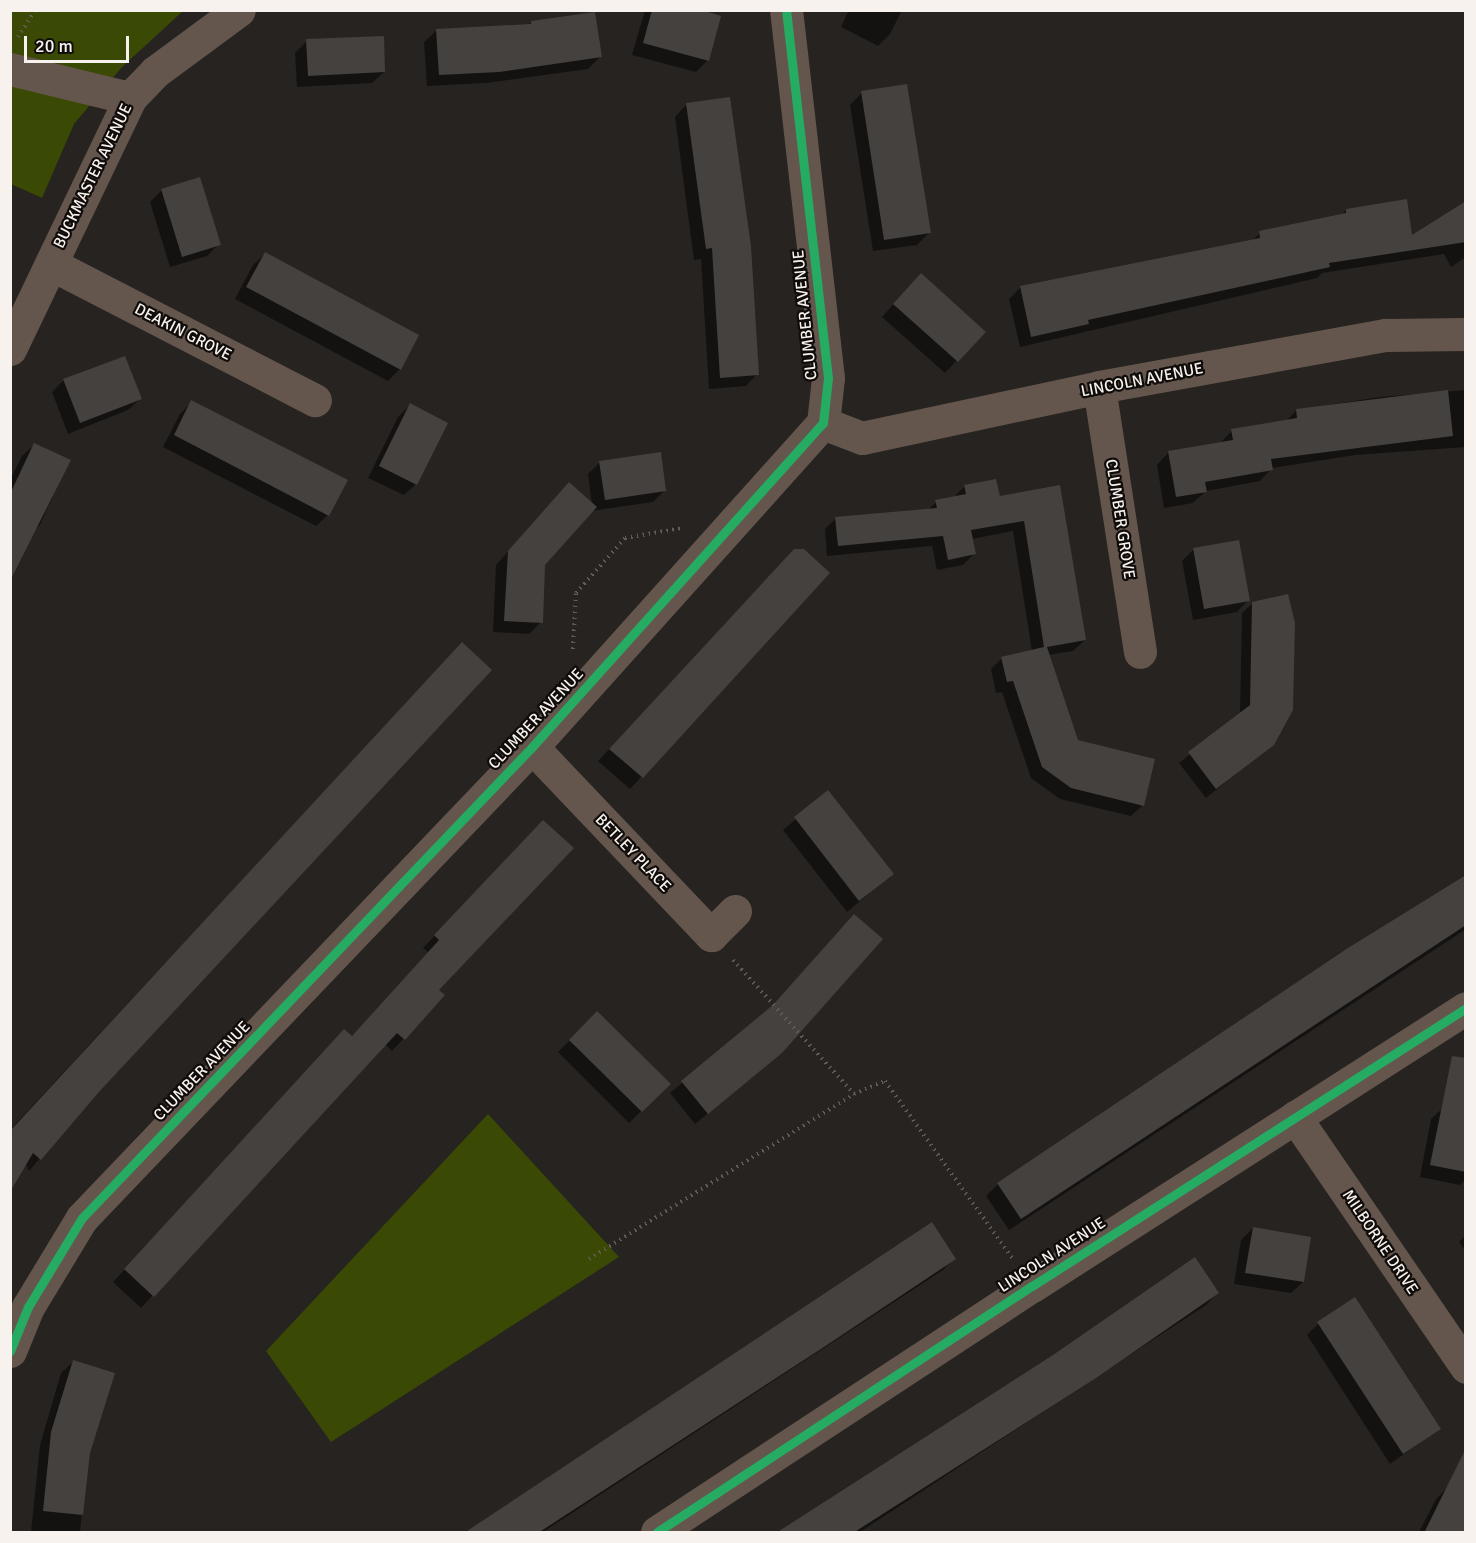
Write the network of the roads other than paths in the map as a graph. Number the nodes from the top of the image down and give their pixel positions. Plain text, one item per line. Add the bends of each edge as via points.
1 (239, 10) edge
2 (786, 10) edge
3 (10, 69) edge
4 (130, 98) junction
5 (51, 264) junction
6 (1466, 334) edge
7 (10, 349) edge
8 (1099, 387) junction
9 (315, 400) dead end
10 (823, 423) junction
11 (1140, 652) dead end
12 (532, 747) junction
13 (735, 911) dead end
14 (1466, 1008) edge
15 (1295, 1117) junction
16 (10, 1351) edge
17 (1466, 1367) edge
18 (657, 1533) edge

1 - 4 street, BUCKMASTER AVENUE via 155,72
2 - 10 street, CLUMBER AVENUE via 828,378
3 - 4 street
4 - 5 street, BUCKMASTER AVENUE
5 - 7 street, BUCKMASTER AVENUE
5 - 9 street, DEAKIN GROVE
6 - 8 street, LINCOLN AVENUE via 1386,335
8 - 10 street, LINCOLN AVENUE via 862,438
8 - 11 street, CLUMBER GROVE
10 - 12 street, CLUMBER AVENUE
12 - 13 street, BETLEY PLACE via 711,935
12 - 16 street, CLUMBER AVENUE via 82,1218 28,1307
14 - 15 street, LINCOLN AVENUE
15 - 17 street, MILBORNE DRIVE
15 - 18 street, LINCOLN AVENUE

